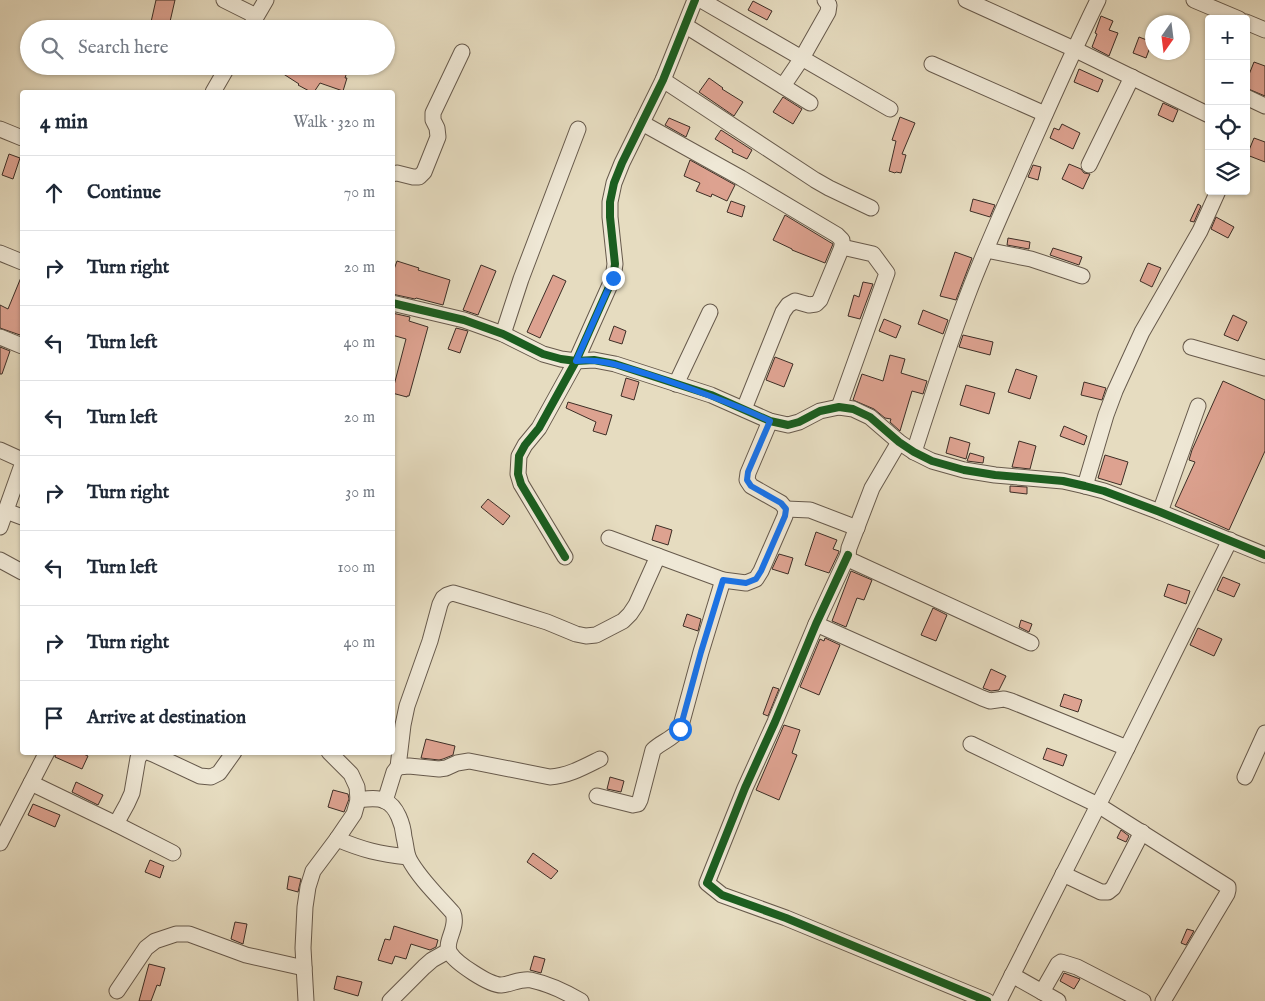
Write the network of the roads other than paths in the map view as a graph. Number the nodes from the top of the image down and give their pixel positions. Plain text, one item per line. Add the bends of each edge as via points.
1 (224, 0) edge
2 (266, 0) edge
3 (695, 0) edge
4 (701, 0) edge
5 (825, 0) edge
6 (966, 0) edge
7 (1098, 0) edge
8 (1194, 0) edge
9 (1230, 15) edge
10 (250, 20) edge
11 (254, 20) edge
12 (1250, 24) edge
13 (686, 26) junction
14 (1265, 30) edge
15 (1074, 49) junction
16 (462, 52) dead end
17 (802, 58) junction
18 (932, 64) dead end
19 (223, 75) edge
20 (1132, 76) junction
21 (663, 80) junction
22 (783, 86) junction
23 (214, 90) edge
24 (1250, 99) edge
25 (810, 103) dead end
26 (1265, 106) edge
27 (890, 109) dead end
28 (1205, 113) edge
29 (1045, 114) junction
30 (642, 123) junction
31 (0, 129) edge
32 (578, 129) dead end
33 (20, 137) edge
34 (1089, 165) dead end
35 (395, 173) edge
36 (1216, 195) edge
37 (872, 208) dead end
38 (842, 247) junction
39 (986, 250) junction
40 (0, 253) edge
41 (20, 261) edge
42 (1082, 276) dead end
43 (395, 304) edge
44 (710, 312) dead end
45 (503, 334) junction
46 (0, 337) edge
47 (20, 345) edge
48 (1191, 347) dead end
49 (576, 361) junction
50 (1265, 368) edge
51 (676, 384) junction
52 (1198, 406) dead end
53 (839, 407) junction
54 (744, 409) junction
55 (770, 421) junction
56 (899, 442) junction
57 (0, 450) edge
58 (914, 452) junction
59 (20, 459) edge
60 (20, 470) edge
61 (1085, 486) junction
62 (786, 509) junction
63 (6, 511) junction
64 (1160, 512) junction
65 (20, 516) edge
66 (0, 527) edge
67 (857, 528) junction
68 (609, 538) dead end
69 (1230, 540) junction
70 (848, 555) junction
71 (1265, 555) edge
72 (658, 556) junction
73 (565, 557) dead end
74 (0, 560) edge
75 (20, 571) edge
76 (723, 580) junction
77 (816, 624) junction
78 (1031, 643) dead end
79 (1265, 733) edge
80 (971, 744) dead end
81 (1127, 748) junction
82 (45, 755) edge
83 (140, 755) edge
84 (155, 755) edge
85 (232, 755) edge
86 (332, 755) edge
87 (600, 759) dead end
88 (398, 767) junction
89 (1245, 777) dead end
90 (31, 783) junction
91 (597, 796) dead end
92 (358, 800) junction
93 (385, 801) junction
94 (1098, 805) junction
95 (116, 824) junction
96 (1142, 832) junction
97 (337, 839) junction
98 (0, 842) edge
99 (173, 853) dead end
100 (408, 857) junction
101 (1063, 874) junction
102 (448, 952) junction
103 (304, 968) junction
104 (1012, 975) junction
105 (117, 992) dead end
106 (1042, 992) junction
107 (306, 1001) edge
108 (390, 1001) edge
109 (581, 1001) edge
110 (987, 1001) edge
111 (999, 1001) edge
112 (1058, 1001) edge
113 (1143, 1001) edge
114 (1162, 1001) edge

1 - 10 street
2 - 11 street
3 - 13 street
4 - 17 street
5 - 17 street via 829,4 828,12
6 - 15 street
7 - 15 street
8 - 9 street
12 - 14 street
13 - 21 street
13 - 22 street
15 - 20 street
15 - 29 street
16 - 35 street via 433,113 438,137 424,172 419,177
17 - 22 street
17 - 27 street
18 - 29 street
19 - 23 street
20 - 28 street
20 - 34 street
21 - 30 street
21 - 37 street via 815,180
22 - 25 street
24 - 26 street
29 - 39 street
30 - 38 street via 837,235 842,240
30 - 49 street via 622,163 610,202 615,264 613,278
31 - 33 street
32 - 45 street
36 - 61 street via 1123,373 1106,415
38 - 53 street via 873,254 887,273
38 - 54 street via 820,300 816,304 795,301 788,305
39 - 42 street via 1031,259
39 - 58 street via 943,362
40 - 41 street
43 - 45 street via 464,320
44 - 51 street
45 - 49 street via 543,354
46 - 47 street
48 - 50 street
49 - 51 street via 615,364
49 - 73 street via 539,428 519,456 521,484
51 - 54 street
52 - 64 street
53 - 55 street via 788,426
53 - 56 street via 870,417
54 - 55 street
55 - 62 street via 747,480
56 - 58 street
56 - 67 street via 872,488
57 - 59 street
58 - 61 street via 964,470
60 - 63 street
61 - 64 street
62 - 67 street via 810,510
62 - 76 street via 756,579 746,583
63 - 65 street
63 - 66 street
64 - 69 street
67 - 70 street
68 - 72 street
69 - 71 street
69 - 81 street
70 - 77 street
70 - 78 street via 850,560
72 - 76 street
72 - 88 street via 630,614 596,635 576,634 480,601 447,594 440,604 406,706
74 - 75 street
76 - 91 street via 680,729 652,750 638,804
77 - 81 street via 982,698 1011,701
77 - 110 street via 707,883 722,895
79 - 89 street
80 - 94 street
81 - 94 street
82 - 90 street
83 - 95 street via 132,793
84 - 85 street via 200,776 211,777 220,772
86 - 92 street via 351,774
87 - 88 street via 566,774 550,777 469,761 439,769
88 - 93 street
90 - 95 street
90 - 98 street
92 - 93 street
92 - 97 street via 354,814
93 - 100 street via 400,819
94 - 96 street
94 - 101 street
95 - 99 street
96 - 101 street via 1108,892 1101,892
96 - 114 street via 1228,888
97 - 100 street via 370,852
97 - 103 street via 314,871 308,887
100 - 102 street via 453,913 455,926
101 - 104 street
102 - 108 street via 432,960
102 - 109 street via 472,972 497,985 530,980 549,985
103 - 105 street via 246,955 189,934 176,934 146,948
103 - 107 street
104 - 106 street
104 - 111 street
106 - 112 street
106 - 113 street via 1061,962

